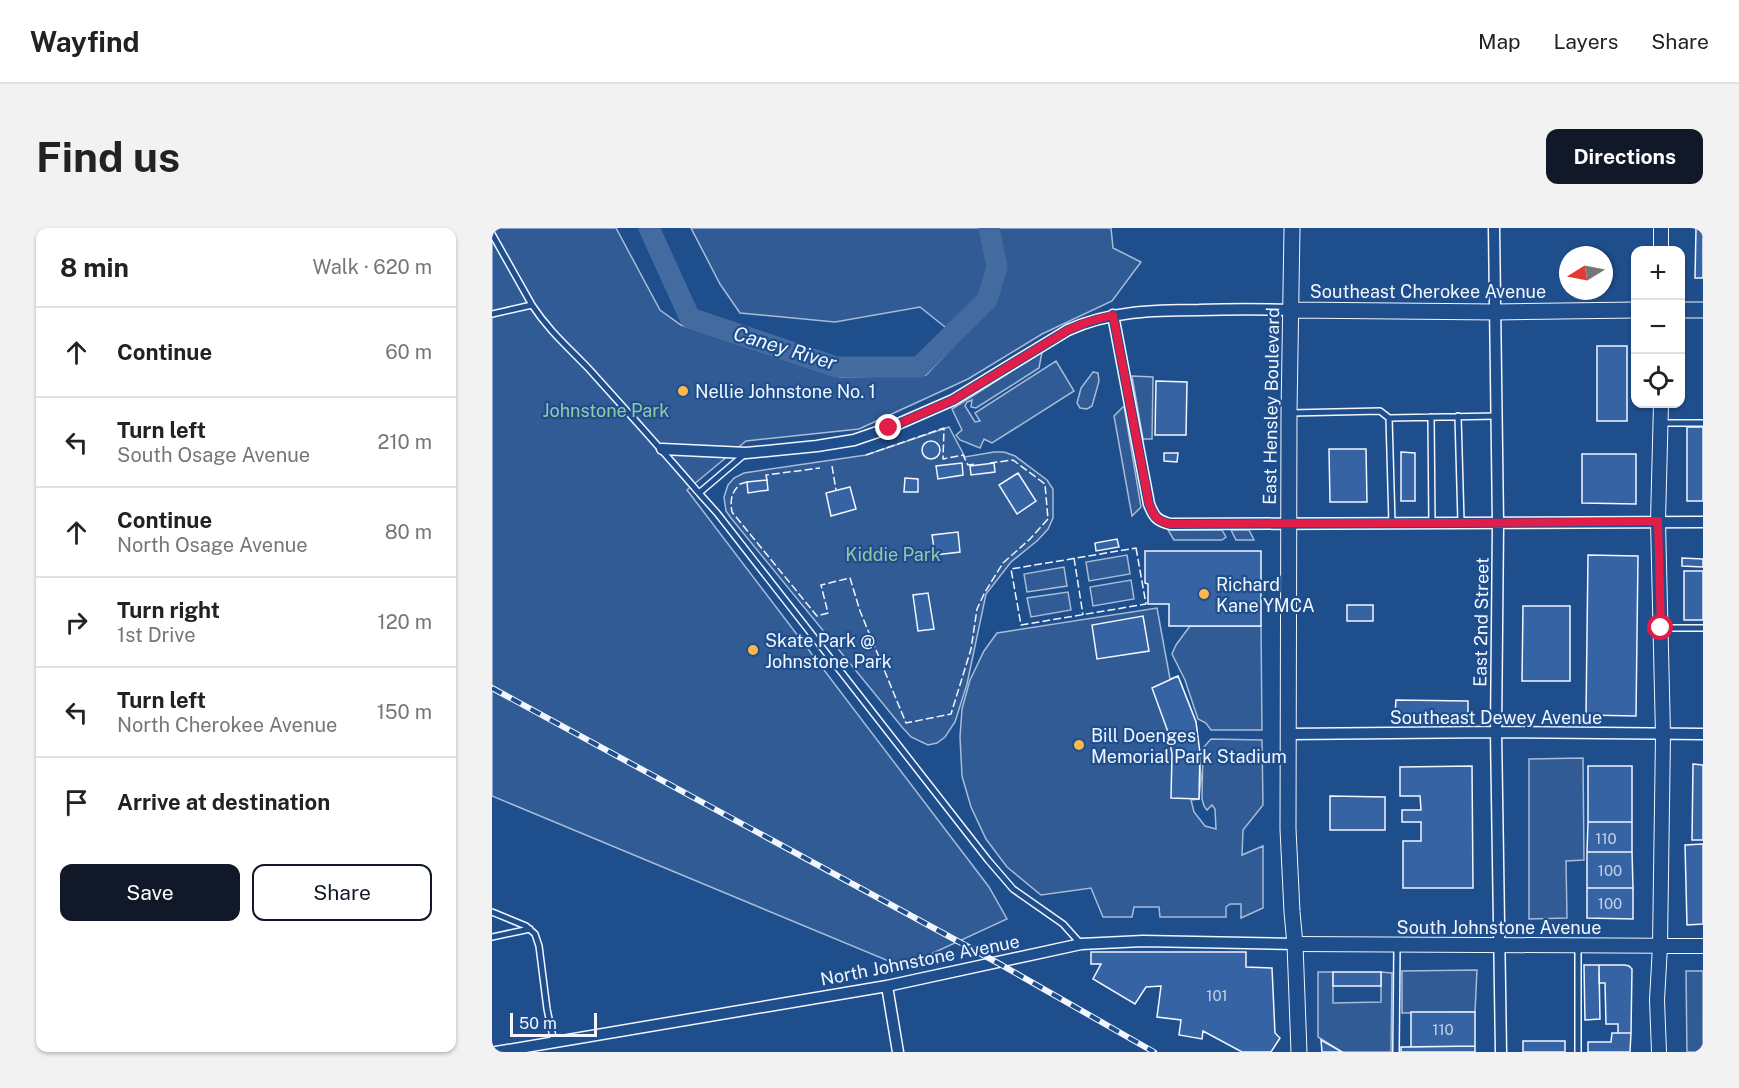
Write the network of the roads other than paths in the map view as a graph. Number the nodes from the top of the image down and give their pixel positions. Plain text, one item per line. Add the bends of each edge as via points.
1 (1292, 228) edge
2 (1494, 228) edge
3 (1661, 228) edge
4 (492, 234) edge
5 (1660, 246) edge
6 (532, 305) junction
7 (1292, 310) junction
8 (1631, 310) edge
9 (1685, 310) edge
10 (1703, 310) edge
11 (1496, 312) junction
12 (492, 314) edge
13 (1113, 315) junction
14 (1661, 408) edge
15 (1289, 413) junction
16 (1458, 416) junction
17 (1497, 416) junction
18 (1431, 417) junction
19 (1389, 418) junction
20 (1661, 423) junction
21 (1703, 423) edge
22 (662, 449) junction
23 (746, 453) junction
24 (699, 493) junction
25 (1658, 521) junction
26 (1290, 522) junction
27 (1703, 522) edge
28 (1392, 523) junction
29 (1432, 524) junction
30 (1461, 524) junction
31 (1498, 524) junction
32 (1661, 628) junction
33 (1703, 628) edge
34 (1496, 732) junction
35 (1289, 734) junction
36 (1703, 734) edge
37 (1663, 735) junction
38 (492, 912) edge
39 (530, 929) junction
40 (492, 937) edge
41 (1081, 944) junction
42 (1295, 944) junction
43 (1501, 944) junction
44 (1397, 945) junction
45 (1578, 945) junction
46 (1660, 946) junction
47 (1703, 946) edge
48 (887, 986) junction
49 (555, 1047) edge
50 (496, 1052) edge
51 (898, 1052) edge
52 (1299, 1052) edge
53 (1396, 1052) edge
54 (1501, 1052) edge
55 (1578, 1052) edge
56 (1659, 1052) edge

1 - 7 main road, East Hensley Boulevard
2 - 11 street, East 2nd Street
3 - 5 street
4 - 6 lane
6 - 12 lane
6 - 22 lane via 545,326
7 - 11 main road, Southeast Cherokee Avenue
7 - 13 street via 1152,310
7 - 15 main road, East Hensley Boulevard
8 - 11 main road, Southeast Cherokee Avenue
9 - 10 main road
11 - 17 street, East 2nd Street
13 - 23 street via 1068,330 953,400 889,428 854,440
13 - 26 street via 1153,516 1171,524
14 - 20 street
15 - 19 lane via 1380,411
15 - 26 main road, East Hensley Boulevard
16 - 17 lane
16 - 18 lane
16 - 30 lane
17 - 31 street, East 2nd Street
18 - 19 lane
18 - 29 lane
19 - 28 lane
20 - 21 lane
20 - 25 street
22 - 23 street
22 - 24 lane
23 - 24 lane
24 - 41 lane via 988,860 1013,889 1063,924
25 - 27 street
25 - 31 street
25 - 32 street
26 - 28 street
26 - 35 main road, East Hensley Boulevard
28 - 29 street
29 - 30 street
30 - 31 street
31 - 34 street, East 2nd Street
32 - 33 lane
32 - 37 street
34 - 35 street, Southeast Dewey Avenue
34 - 37 street, Southeast Dewey Avenue
34 - 43 street, East 2nd Street
35 - 42 main road, East Hensley Boulevard via 1288,829
36 - 37 street, Southeast Dewey Avenue
37 - 46 street
38 - 39 lane
39 - 40 lane
39 - 49 lane via 539,946
41 - 42 street, North Johnstone Avenue
41 - 48 street, North Johnstone Avenue
42 - 44 street, South Johnstone Avenue
42 - 52 main road, East Hensley Boulevard
43 - 44 street, South Johnstone Avenue
43 - 45 street, South Johnstone Avenue
43 - 54 street, East 2nd Street
44 - 53 lane
45 - 46 street, South Johnstone Avenue
45 - 55 lane
46 - 47 street, South Johnstone Avenue
46 - 56 street
48 - 49 street, North Johnstone Avenue
48 - 51 street
49 - 50 street, North Johnstone Avenue

